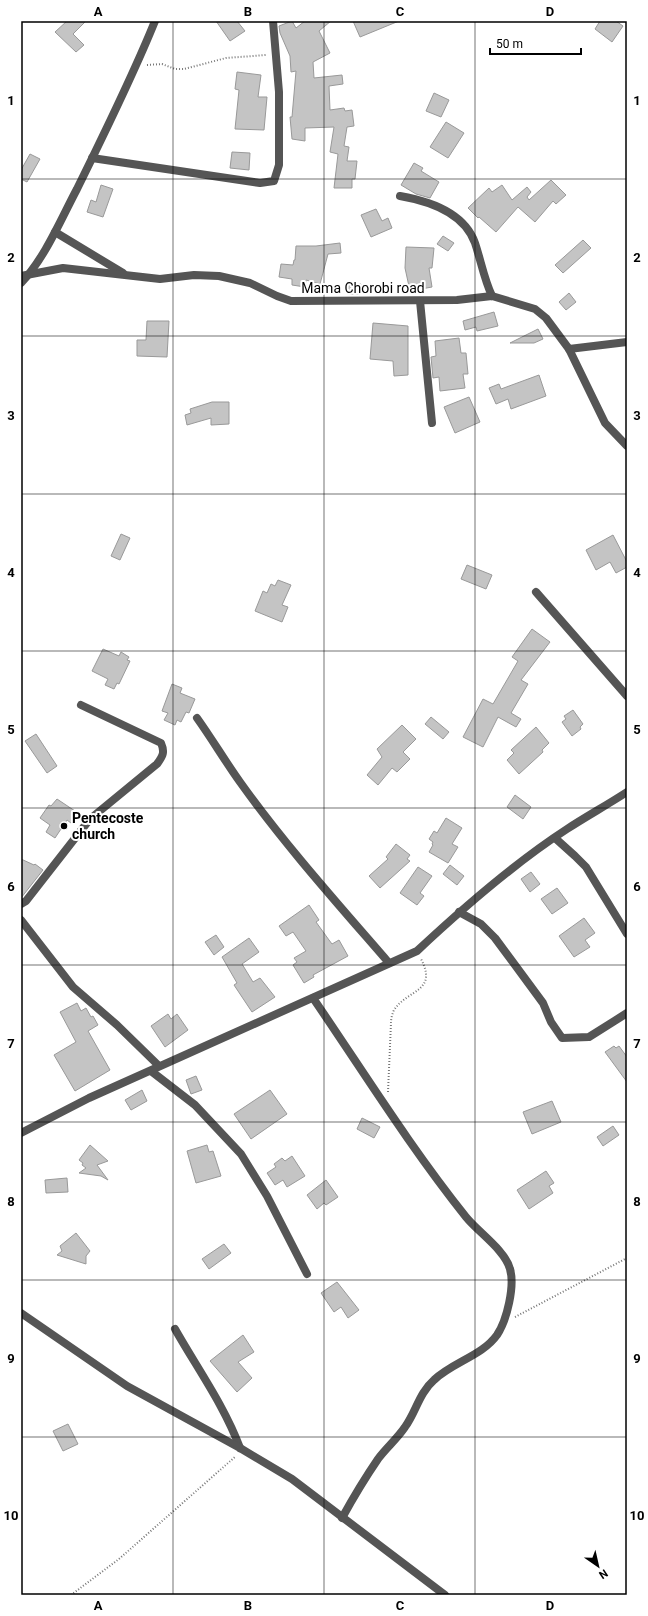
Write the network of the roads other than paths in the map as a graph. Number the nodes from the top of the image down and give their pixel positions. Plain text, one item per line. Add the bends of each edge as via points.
1 (155, 21) edge
2 (273, 21) edge
3 (92, 158) junction
4 (400, 196) dead end
5 (55, 232) junction
6 (126, 275) junction
7 (25, 276) edge
8 (21, 283) edge
9 (492, 296) junction
10 (420, 301) junction
11 (627, 342) edge
12 (569, 349) junction
13 (432, 422) dead end
14 (627, 446) edge
15 (536, 592) dead end
16 (627, 696) edge
17 (81, 705) dead end
18 (197, 718) dead end
19 (627, 792) edge
20 (555, 838) junction
21 (21, 904) edge
22 (458, 912) junction
23 (21, 920) edge
24 (627, 934) edge
25 (389, 962) junction
26 (312, 998) junction
27 (627, 1013) edge
28 (159, 1066) junction
29 (151, 1071) junction
30 (21, 1133) edge
31 (307, 1274) dead end
32 (21, 1313) edge
33 (174, 1329) dead end
34 (241, 1449) junction
35 (342, 1518) junction
36 (445, 1595) edge

1 - 3 street
2 - 3 street via 277,55 279,165 276,179 260,183
3 - 5 street
4 - 9 street via 427,202 466,225 475,243
5 - 6 street
5 - 7 street
6 - 7 street, Mama Chorobi road via 63,268
6 - 10 street, Mama Chorobi road via 160,279 194,275 219,276 250,283 291,301
7 - 8 street
9 - 10 street, Mama Chorobi road
9 - 12 street, Mama Chorobi road via 536,309
10 - 13 street
11 - 12 street
12 - 14 street, Mama Chorobi road via 605,423
15 - 16 street
17 - 21 street via 161,743 164,749 162,756 157,764 90,819 26,902
18 - 25 street via 258,806 323,887
19 - 20 street
20 - 22 street
20 - 24 street via 586,867
22 - 25 street via 417,951
22 - 27 street via 481,924 495,938 543,1003 551,1022 562,1038 589,1037
23 - 28 street via 73,987
25 - 26 street
26 - 28 street
26 - 35 street via 436,1179 473,1225 500,1252 510,1268 510,1299 504,1323 496,1335 485,1348 433,1380 422,1394 407,1425 379,1458
28 - 29 street
29 - 30 street via 89,1098
29 - 31 street via 195,1105 242,1154
32 - 34 street via 126,1386
33 - 34 street via 219,1401
34 - 35 street via 292,1479
35 - 36 street

